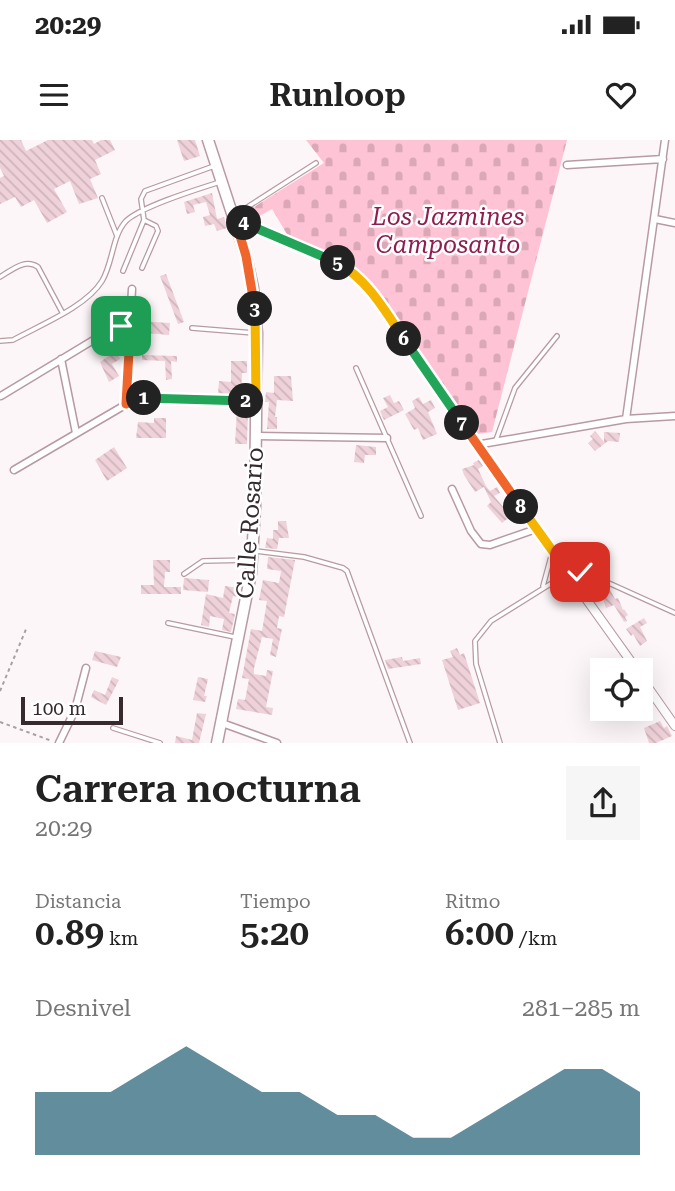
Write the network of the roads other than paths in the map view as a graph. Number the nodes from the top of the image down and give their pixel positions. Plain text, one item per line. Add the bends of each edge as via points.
1 (208, 140) edge
2 (665, 142) edge
3 (675, 145) edge
4 (663, 159) junction
5 (316, 163) dead end
6 (217, 165) junction
7 (567, 166) dead end
8 (222, 181) junction
9 (102, 198) dead end
10 (144, 210) junction
11 (235, 217) junction
12 (655, 219) junction
13 (144, 220) junction
14 (675, 223) edge
15 (118, 238) junction
16 (142, 268) dead end
17 (123, 271) dead end
18 (0, 277) edge
19 (132, 289) dead end
20 (62, 312) junction
21 (192, 328) dead end
22 (257, 333) junction
23 (130, 334) junction
24 (557, 336) dead end
25 (0, 341) edge
26 (61, 359) junction
27 (356, 368) dead end
28 (1, 396) edge
29 (256, 401) junction
30 (126, 404) junction
31 (675, 416) edge
32 (626, 419) junction
33 (76, 433) junction
34 (256, 436) junction
35 (387, 438) junction
36 (495, 442) junction
37 (476, 445) junction
38 (14, 470) dead end
39 (452, 489) dead end
40 (421, 516) dead end
41 (536, 528) junction
42 (552, 551) junction
43 (252, 555) junction
44 (568, 572) junction
45 (184, 574) dead end
46 (542, 589) junction
47 (675, 613) edge
48 (169, 623) dead end
49 (239, 638) junction
50 (629, 658) edge
51 (86, 668) dead end
52 (653, 695) edge
53 (222, 723) junction
54 (675, 726) edge
55 (113, 728) dead end
56 (58, 743) edge
57 (160, 743) edge
58 (218, 743) edge
59 (277, 743) edge
60 (410, 743) edge
61 (500, 743) edge

1 - 6 main road, Calle Rosario
2 - 3 street
2 - 4 street
4 - 7 street
4 - 12 street
5 - 11 lane
6 - 8 main road, Calle Rosario
6 - 10 lane via 145,191 141,200
8 - 10 lane
8 - 11 main road, Calle Rosario
9 - 15 lane
10 - 13 lane
10 - 15 lane via 126,222
11 - 22 main road, Calle Rosario via 251,276
11 - 37 street via 339,264 368,286
12 - 14 street
12 - 32 street
13 - 16 lane via 158,231
13 - 17 lane
15 - 20 lane via 101,282 82,302
18 - 20 lane via 23,264 33,264
19 - 23 street
20 - 25 lane via 13,340
21 - 22 lane
22 - 29 main road, Calle Rosario
23 - 26 street via 125,327 116,327
23 - 30 street
24 - 36 lane via 515,388
26 - 28 street
26 - 33 street
27 - 35 lane
29 - 30 street via 137,398
29 - 34 main road, Calle Rosario
30 - 33 street
31 - 32 street
32 - 36 street
33 - 38 street
34 - 35 street
34 - 43 main road, Calle Rosario
35 - 40 lane
36 - 37 street
37 - 41 street
39 - 41 street via 481,544
41 - 42 street
42 - 44 street
42 - 46 lane
43 - 45 lane via 203,561
43 - 49 main road, Calle Rosario
43 - 60 lane via 304,557 347,571
44 - 46 lane
44 - 47 lane via 591,575
44 - 50 street
46 - 61 lane via 491,621 475,641 476,664
48 - 49 lane
49 - 53 main road, Calle Rosario
51 - 56 street via 75,710
52 - 54 street
53 - 58 main road, Calle Rosario
53 - 59 street
55 - 57 lane

